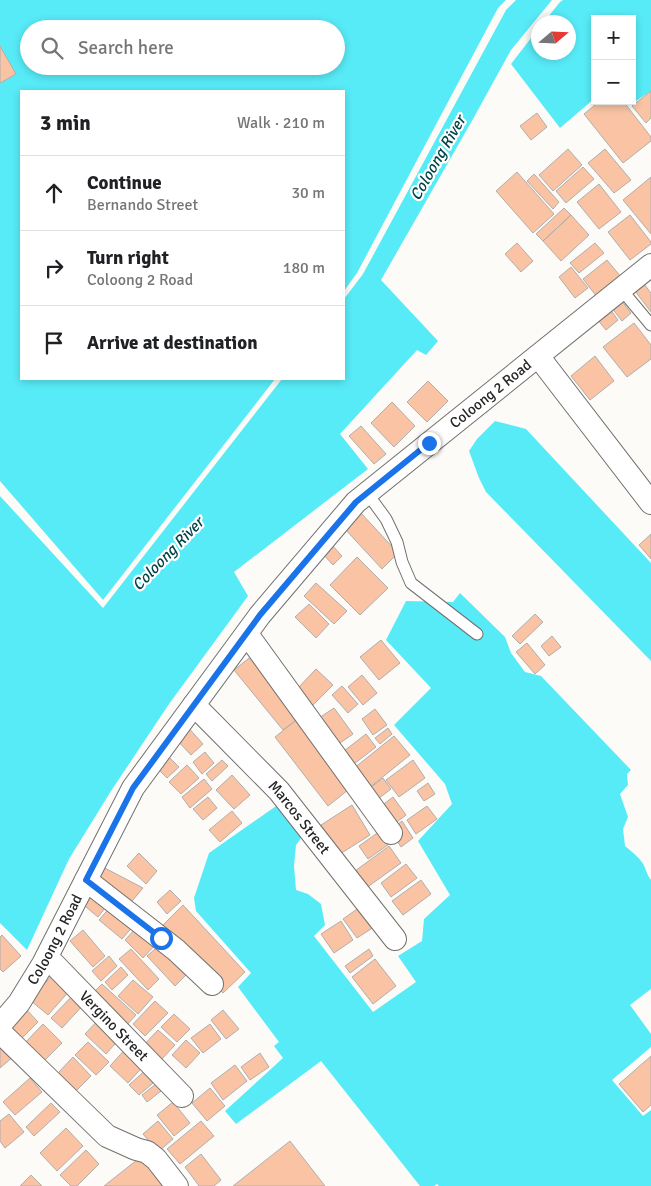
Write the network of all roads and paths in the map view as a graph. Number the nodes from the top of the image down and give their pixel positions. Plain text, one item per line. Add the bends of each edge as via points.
1 (651, 266) edge
2 (621, 289) junction
3 (651, 325) edge
4 (538, 356) junction
5 (367, 493) junction
6 (651, 503) edge
7 (247, 634) junction
8 (477, 634) dead end
9 (194, 705) junction
10 (391, 833) dead end
11 (86, 880) junction
12 (394, 939) dead end
13 (47, 956) junction
14 (212, 984) dead end
15 (0, 1025) edge
16 (0, 1032) edge
17 (182, 1096) dead end
18 (177, 1186) edge

1 - 2 street, Coloong 2 Road
2 - 3 lane
2 - 4 street, Coloong 2 Road
4 - 5 street, Coloong 2 Road
4 - 6 street
5 - 7 street, Coloong 2 Road via 356,502
5 - 8 lane via 386,519 411,583
7 - 9 street, Coloong 2 Road
7 - 10 street
9 - 11 street, Coloong 2 Road via 133,788
9 - 12 street, Marcos Street via 279,791
11 - 13 street, Coloong 2 Road
11 - 14 street via 176,950
13 - 15 street, Coloong 2 Road
13 - 17 street, Vergino Street
16 - 18 street via 107,1136 147,1152

